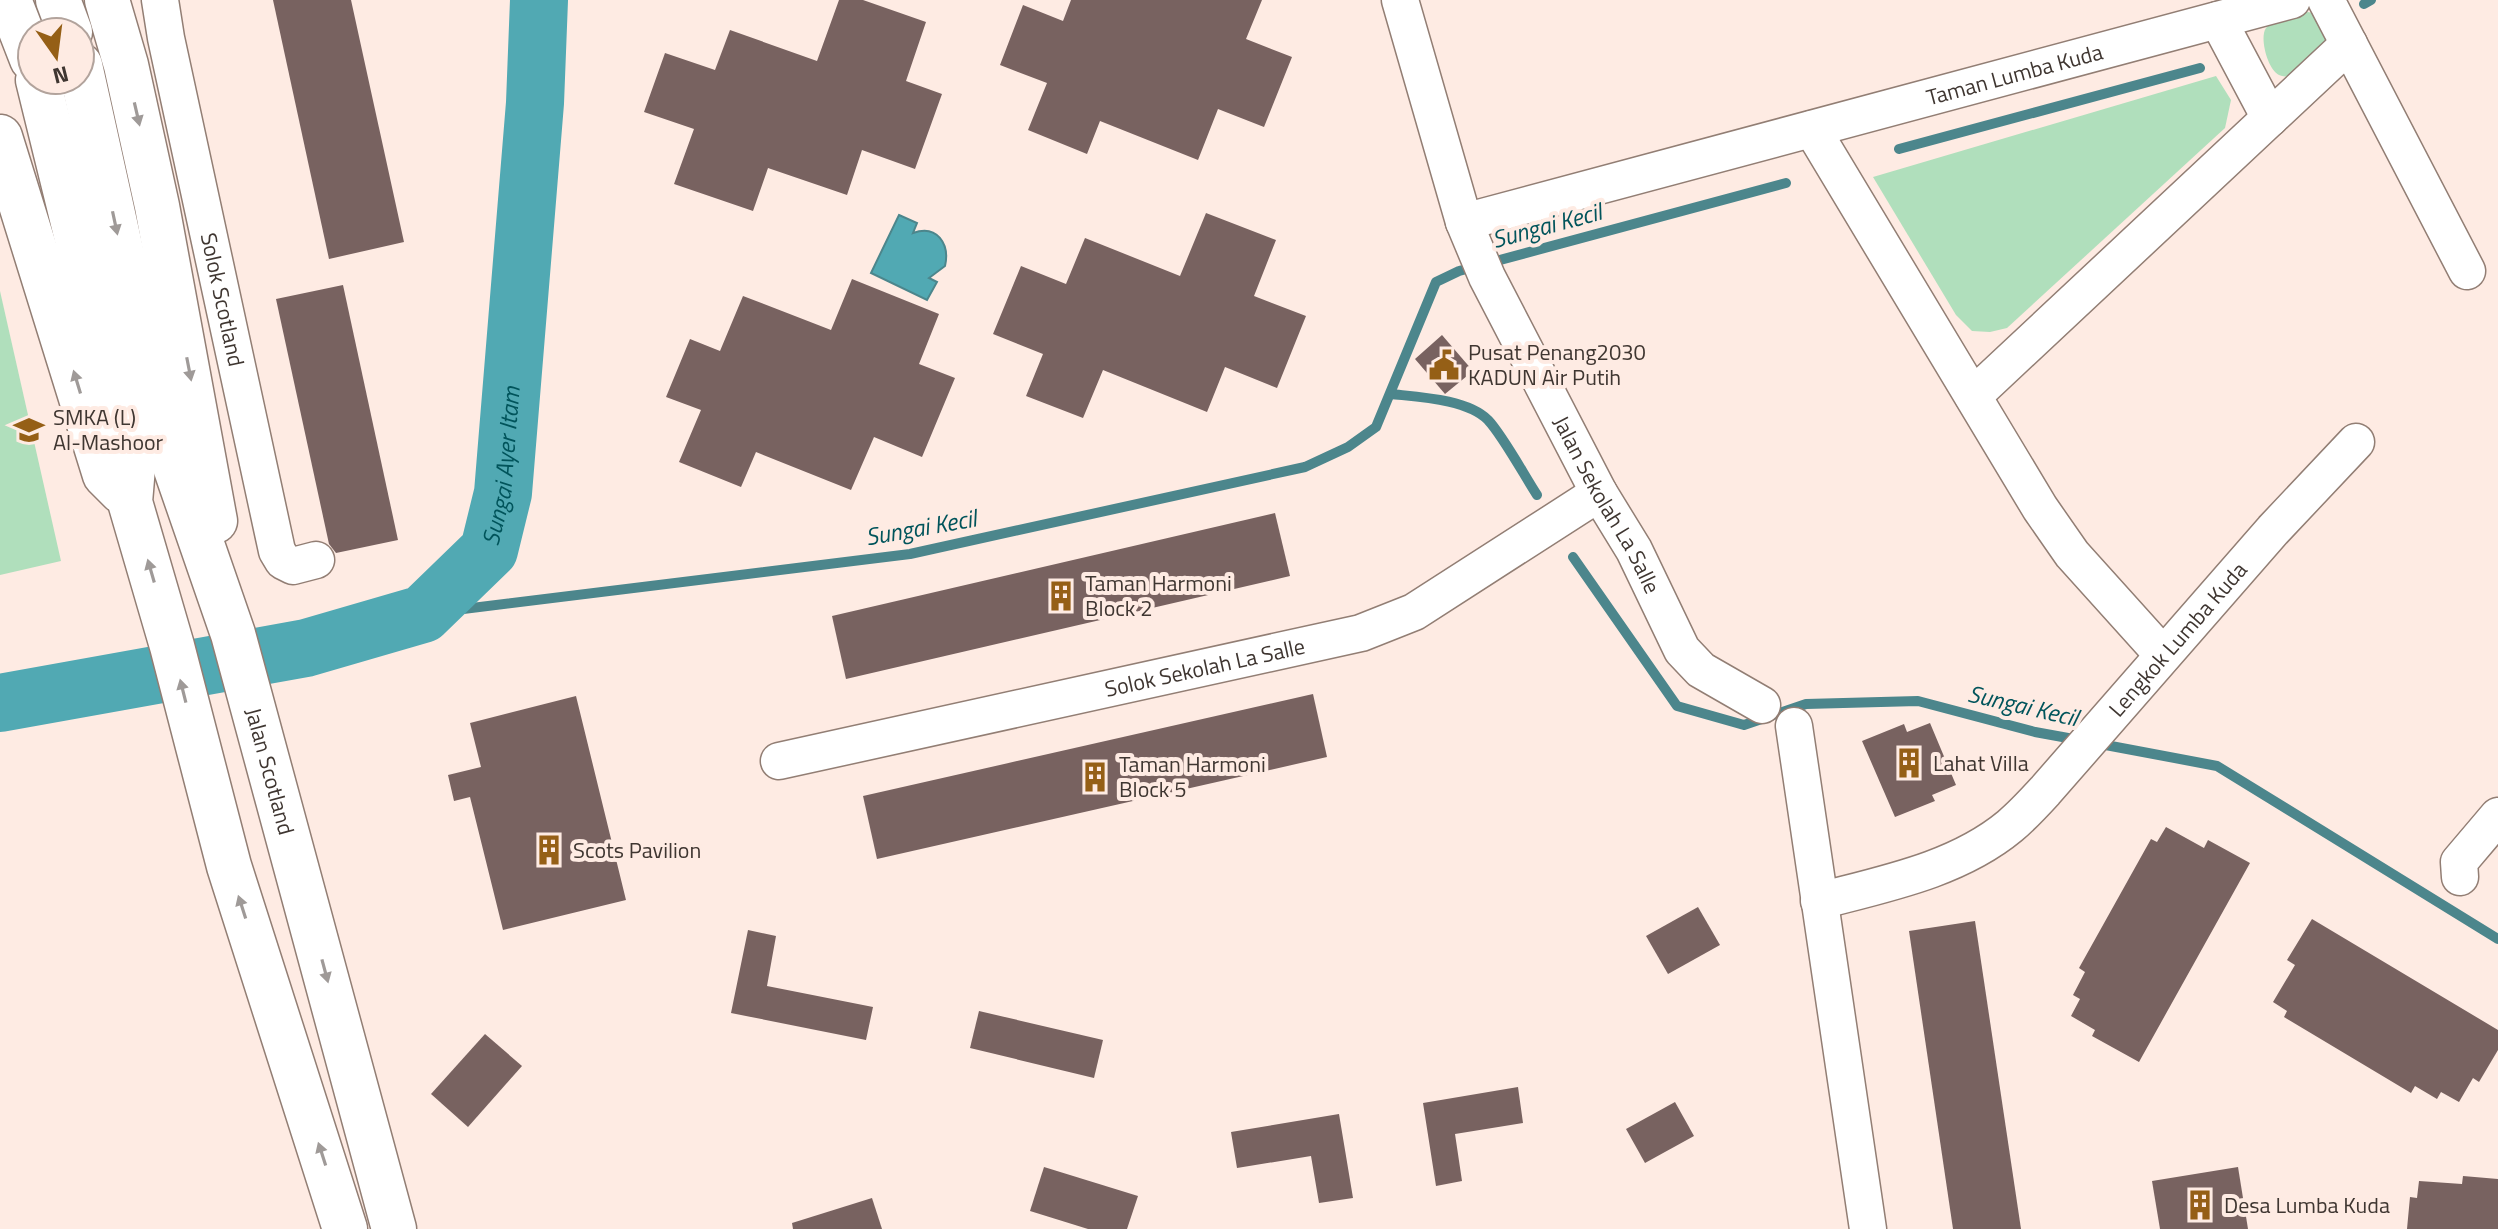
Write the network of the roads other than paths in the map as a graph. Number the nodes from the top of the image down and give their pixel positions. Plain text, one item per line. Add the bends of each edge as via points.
1 (144, 0) edge
2 (160, 0) edge
3 (1400, 0) edge
4 (2292, 0) edge
5 (2326, 0) edge
6 (113, 19) edge
7 (2218, 20) junction
8 (2349, 44) junction
9 (43, 96) edge
10 (84, 96) edge
11 (2270, 118) junction
12 (1812, 129) junction
13 (0, 137) edge
14 (1464, 222) junction
15 (2467, 271) dead end
16 (117, 324) junction
17 (1973, 396) junction
18 (2356, 442) dead end
19 (1599, 493) junction
20 (130, 502) junction
21 (316, 560) dead end
22 (233, 634) junction
23 (2163, 655) junction
24 (1762, 705) dead end
25 (1794, 726) dead end
26 (779, 761) dead end
27 (2498, 816) edge
28 (2460, 877) dead end
29 (1819, 901) junction
30 (345, 1229) edge
31 (394, 1229) edge
32 (1868, 1229) edge

1 - 6 street
2 - 21 street, Solok Scotland via 277,551 293,566
3 - 14 street, Jalan Sekolah La Salle
4 - 7 street, Taman Lumba Kuda
5 - 8 street
6 -> 22 highway via 157,206
7 - 11 street
7 - 12 street, Taman Lumba Kuda
8 - 11 street
8 - 15 street
9 - 16 highway
10 -> 16 highway
11 - 17 street
12 - 14 street, Taman Lumba Kuda
12 - 17 street
20 -> 13 highway via 105,475
14 - 19 street, Jalan Sekolah La Salle
16 - 20 highway via 133,467
16 - 22 highway, Jalan Scotland via 170,452
17 - 23 street via 2072,554
18 - 23 street, Lengkok Lumba Kuda
19 - 24 street, Jalan Sekolah La Salle via 1634,550 1682,650 1701,670
19 - 26 street, Solok Sekolah La Salle via 1414,612 1361,633
30 -> 20 highway via 229,866
22 -> 31 highway, Jalan Scotland
23 - 29 street, Lengkok Lumba Kuda via 2009,827 1963,855 1908,878
25 - 29 street
27 - 28 street via 2459,862
29 - 32 street

